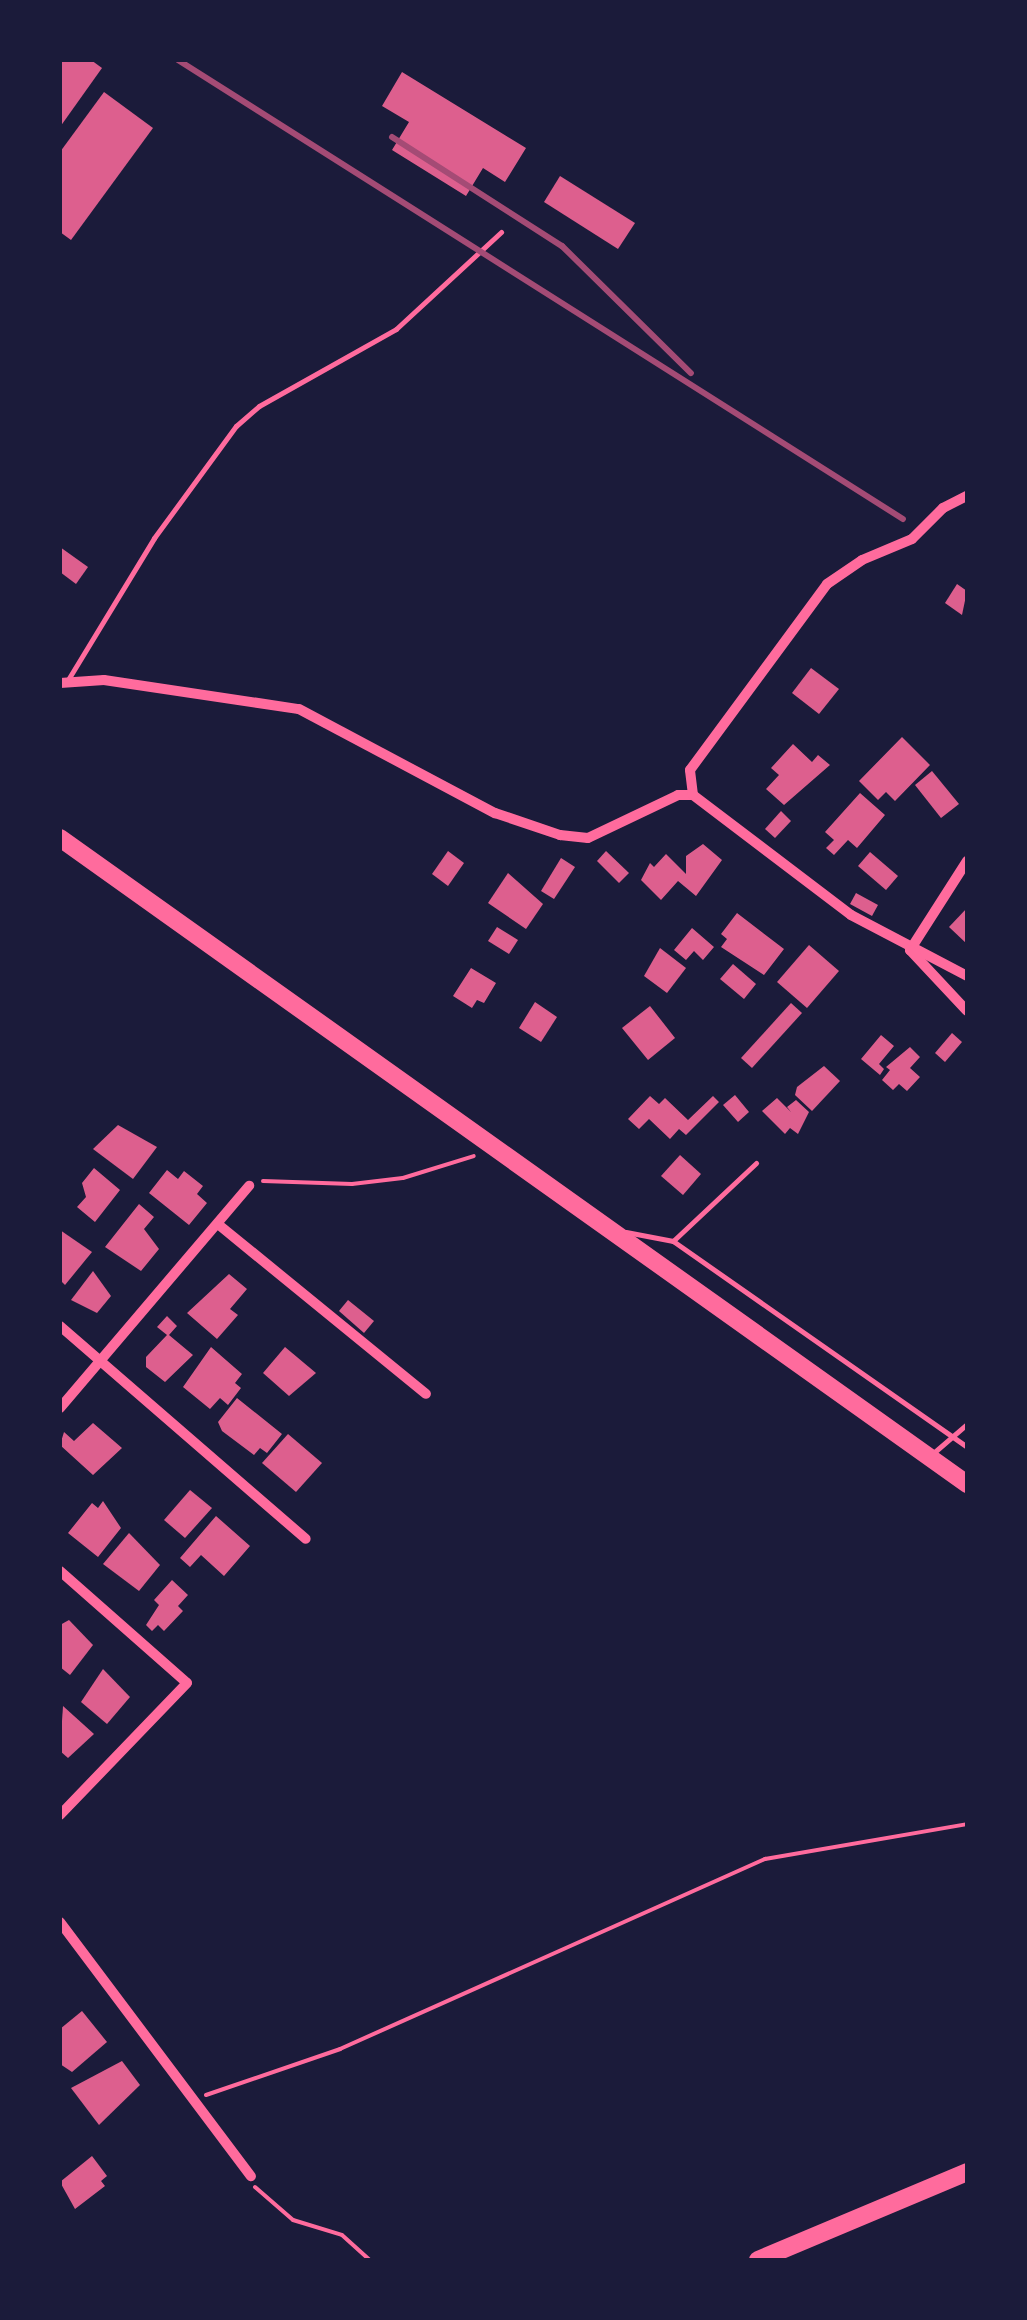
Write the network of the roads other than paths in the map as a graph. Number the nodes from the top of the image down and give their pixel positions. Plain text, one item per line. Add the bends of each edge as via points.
1 (500, 232) dead end
2 (967, 496) edge
3 (65, 680) edge
4 (693, 795) junction
5 (60, 838) edge
6 (967, 861) edge
7 (910, 950) junction
8 (967, 976) edge
9 (967, 1011) edge
10 (756, 1163) dead end
11 (249, 1186) road end
12 (219, 1225) junction
13 (608, 1229) junction
14 (673, 1241) junction
15 (60, 1326) edge
16 (102, 1362) junction
17 (426, 1394) dead end
18 (60, 1408) edge
19 (967, 1424) edge
20 (952, 1436) junction
21 (967, 1446) edge
22 (929, 1457) junction
23 (967, 1484) edge
24 (306, 1539) dead end
25 (60, 1570) edge
26 (60, 1815) edge
27 (60, 1922) edge
28 (967, 2172) edge
29 (251, 2176) road end
30 (758, 2260) edge

1 - 3 lane via 396,330 259,406 236,426 154,538
2 - 4 street via 943,508 912,539 828,584 690,770
3 - 4 street via 299,709 495,812 560,836 588,838
4 - 7 street via 851,916
5 - 13 main road
6 - 7 street
7 - 8 street
7 - 9 street
10 - 14 lane
11 - 12 street
12 - 16 street
12 - 17 street
13 - 14 lane
13 - 22 main road
14 - 20 lane
15 - 16 street
16 - 18 street
16 - 24 street
19 - 20 lane
20 - 21 lane
20 - 22 lane
22 - 23 main road
25 - 26 street via 188,1683
27 - 29 street
28 - 30 main road

